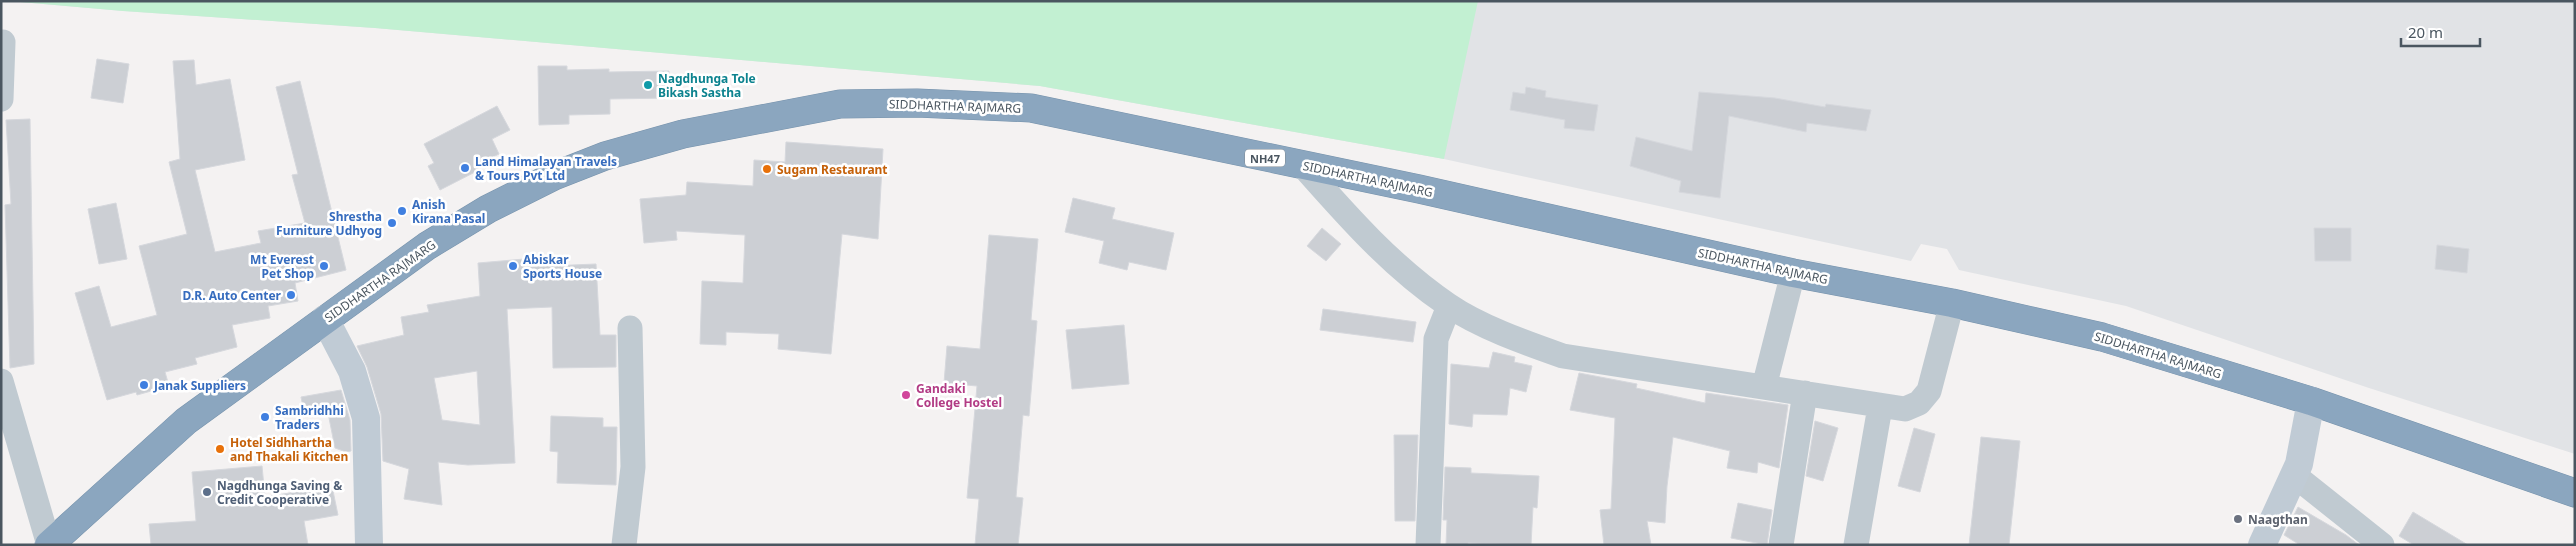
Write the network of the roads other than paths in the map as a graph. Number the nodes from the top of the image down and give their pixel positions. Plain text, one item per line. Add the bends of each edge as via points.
1 (1, 42) edge
2 (1, 98) edge
3 (1303, 166) junction
4 (1793, 273) junction
5 (1952, 303) junction
6 (1449, 306) junction
7 (325, 319) junction
8 (630, 328) dead end
9 (1, 381) edge
10 (1764, 387) junction
11 (1805, 393) junction
12 (2311, 401) junction
13 (1880, 407) junction
14 (2294, 475) junction
15 (2575, 493) edge
16 (49, 545) edge
17 (369, 545) edge
18 (624, 545) edge
19 (1428, 545) edge
20 (1781, 545) edge
21 (1856, 545) edge
22 (2262, 545) edge
23 (2382, 545) edge

1 - 2 street
3 - 4 highway, SIDDHARTHA RAJMARG / NH47
3 - 6 street via 1378,250
3 - 7 highway, SIDDHARTHA RAJMARG / NH47 via 1031,108 917,103 840,104 683,134 605,156 554,176 488,209 427,246
4 - 5 highway, SIDDHARTHA RAJMARG / NH47
4 - 10 street
5 - 12 highway, SIDDHARTHA RAJMARG / NH47 via 2102,337
5 - 13 street via 1929,391 1919,403 1905,409
6 - 10 street via 1515,339 1563,356
6 - 19 street via 1436,338
7 - 16 highway, SIDDHARTHA RAJMARG / NH47 via 186,421
7 - 17 main road via 352,371 366,418
8 - 18 street via 633,467
9 - 16 street
10 - 11 street
11 - 13 street
11 - 20 street
12 - 14 main road
12 - 15 highway, SIDDHARTHA RAJMARG / NH47
13 - 21 street
14 - 22 main road
14 - 23 street

